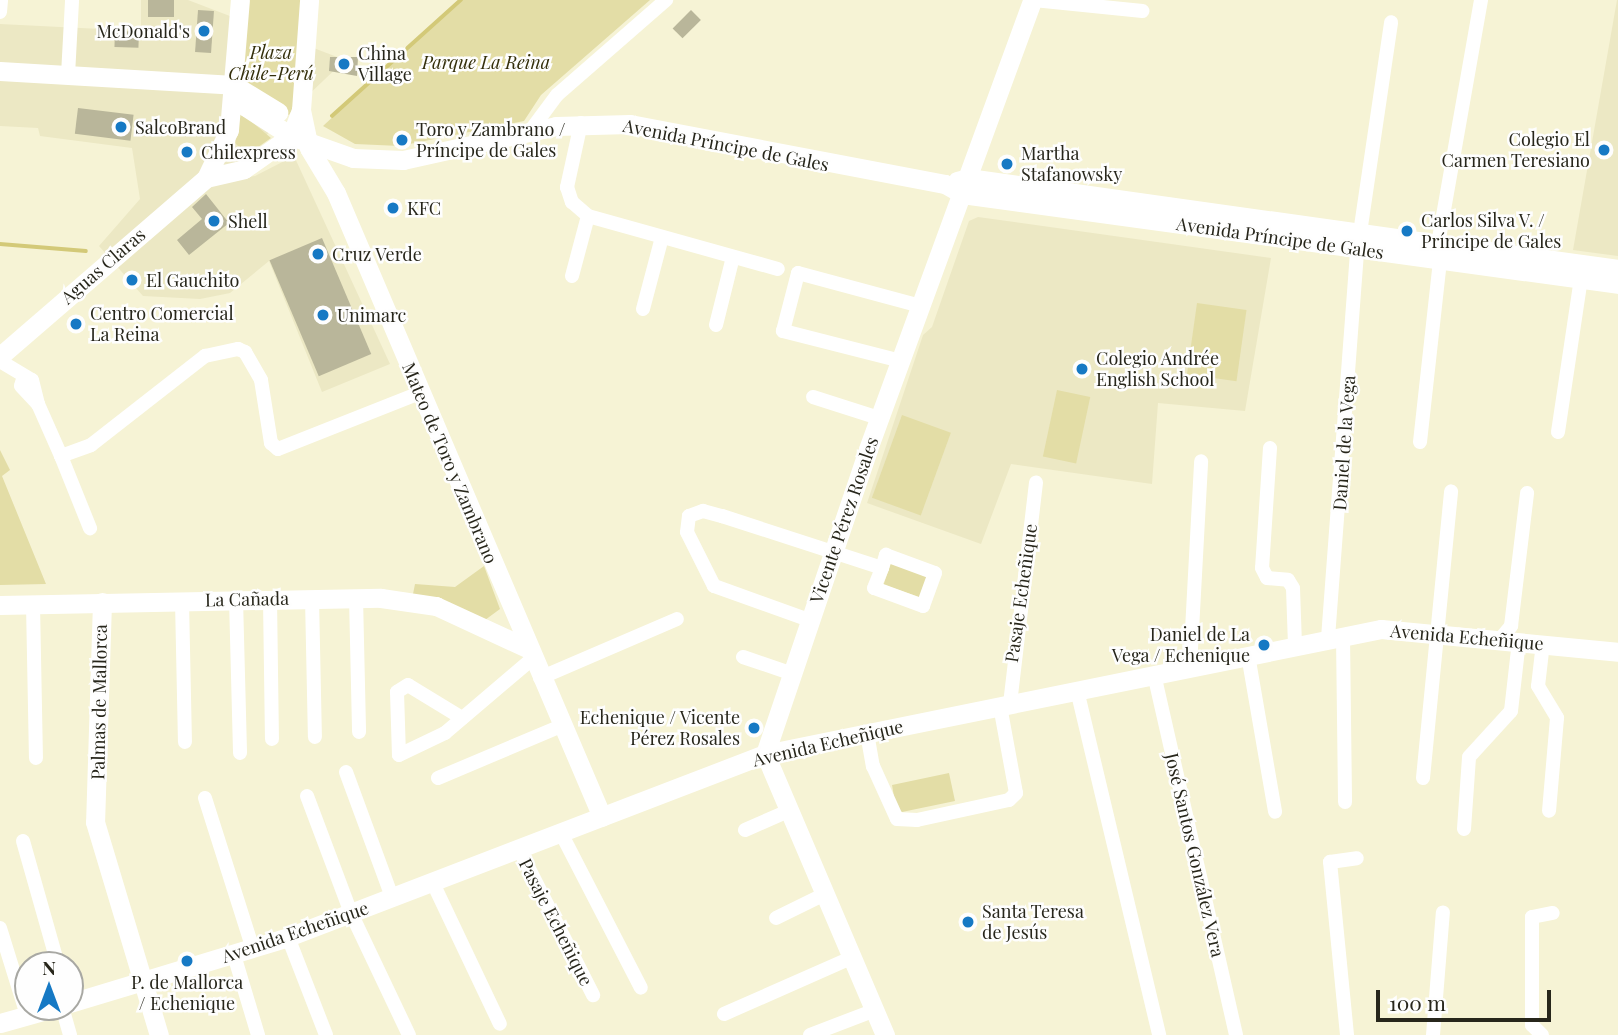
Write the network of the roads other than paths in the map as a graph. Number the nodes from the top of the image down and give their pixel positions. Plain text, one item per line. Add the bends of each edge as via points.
1 (1, 0) edge
2 (72, 0) edge
3 (240, 0) edge
4 (309, 0) edge
5 (666, 0) edge
6 (1033, 0) edge
7 (1481, 0) edge
8 (1142, 11) dead end
9 (0, 12) edge
10 (1391, 22) dead end
11 (0, 71) edge
12 (68, 75) junction
13 (234, 85) junction
14 (581, 123) junction
15 (299, 128) junction
16 (531, 130) junction
17 (227, 142) junction
18 (467, 144) junction
19 (342, 156) junction
20 (244, 169) junction
21 (206, 178) junction
22 (331, 181) junction
23 (958, 185) junction
24 (588, 216) junction
25 (662, 237) junction
26 (1358, 240) junction
27 (1439, 252) junction
28 (733, 257) junction
29 (1618, 269) edge
30 (778, 270) dead end
31 (572, 276) dead end
32 (1581, 279) junction
33 (1618, 284) edge
34 (920, 306) junction
35 (643, 309) dead end
36 (716, 326) dead end
37 (0, 358) edge
38 (901, 361) junction
39 (422, 392) junction
40 (813, 397) dead end
41 (879, 418) junction
42 (1558, 432) dead end
43 (1420, 442) dead end
44 (1270, 448) dead end
45 (61, 456) junction
46 (1201, 461) dead end
47 (1036, 483) dead end
48 (1451, 491) dead end
49 (1527, 493) dead end
50 (90, 528) dead end
51 (833, 551) junction
52 (882, 568) dead end
53 (356, 597) junction
54 (312, 598) junction
55 (236, 599) junction
56 (270, 599) junction
57 (182, 601) junction
58 (102, 603) junction
59 (33, 604) junction
60 (0, 605) edge
61 (677, 619) dead end
62 (810, 620) junction
63 (515, 622) junction
64 (490, 626) junction
65 (1438, 631) junction
66 (1512, 636) junction
67 (1336, 637) junction
68 (1543, 643) junction
69 (1294, 645) junction
70 (1618, 652) edge
71 (529, 653) junction
72 (1248, 655) junction
73 (743, 657) dead end
74 (1190, 667) junction
75 (790, 673) junction
76 (1154, 674) junction
77 (540, 678) junction
78 (1077, 690) junction
79 (1005, 705) junction
80 (462, 718) junction
81 (561, 726) junction
82 (359, 732) dead end
83 (867, 733) junction
84 (315, 737) dead end
85 (272, 739) dead end
86 (185, 742) dead end
87 (240, 753) dead end
88 (765, 754) junction
89 (36, 758) dead end
90 (346, 772) dead end
91 (438, 778) dead end
92 (1423, 778) dead end
93 (307, 796) dead end
94 (205, 798) dead end
95 (1345, 802) dead end
96 (788, 811) junction
97 (1549, 811) dead end
98 (1275, 812) dead end
99 (602, 817) junction
100 (1464, 829) dead end
101 (745, 831) dead end
102 (561, 833) junction
103 (23, 841) dead end
104 (519, 849) junction
105 (1357, 858) dead end
106 (432, 881) junction
107 (825, 894) junction
108 (392, 897) junction
109 (1443, 912) dead end
110 (351, 913) junction
111 (1553, 913) dead end
112 (776, 918) dead end
113 (0, 928) edge
114 (288, 937) junction
115 (54, 951) edge
116 (243, 952) junction
117 (851, 958) junction
118 (144, 982) junction
119 (640, 988) dead end
120 (593, 995) dead end
121 (84, 999) edge
122 (875, 1010) junction
123 (724, 1014) dead end
124 (15, 1023) edge
125 (500, 1024) dead end
126 (159, 1035) edge
127 (258, 1035) edge
128 (326, 1035) edge
129 (410, 1035) edge
130 (810, 1035) edge
131 (886, 1035) edge
132 (1159, 1035) edge
133 (1236, 1035) edge
134 (1347, 1035) edge
135 (1433, 1035) edge
136 (1542, 1035) edge

1 - 9 street
2 - 12 street
3 - 13 street, Aguas Claras
4 - 15 street
5 - 16 street via 557,95
6 - 8 street
6 - 23 street, Vicente Pérez Rosales
7 - 27 street
10 - 26 street, Daniel de la Vega
11 - 12 street
12 - 13 street
13 - 15 street, Avenida Príncipe de Gales via 246,107
13 - 17 street, Aguas Claras
14 - 16 street, Avenida Príncipe de Gales
14 - 23 street, Avenida Príncipe de Gales via 649,125 825,165
14 - 24 street via 567,187 572,202
15 - 18 street, Avenida Príncipe de Gales via 358,148 400,151
15 - 19 street, Avenida Príncipe de Gales
15 - 20 street, Aguas Claras
15 - 22 street, Mateo de Toro y Zambrano
16 - 18 street, Avenida Príncipe de Gales
17 - 20 street
17 - 21 street, Aguas Claras
18 - 19 street, Avenida Príncipe de Gales via 403,160
19 - 22 street via 332,163
20 - 21 street, Aguas Claras
21 - 37 street, Aguas Claras
22 - 39 street, Mateo de Toro y Zambrano
23 - 26 street, Avenida Príncipe de Gales
23 - 34 street, Vicente Pérez Rosales
24 - 25 street
24 - 31 street
25 - 28 street
25 - 35 street
26 - 27 street, Avenida Príncipe de Gales
26 - 67 street, Daniel de la Vega
27 - 29 street, Avenida Príncipe de Gales
27 - 32 street, Avenida Príncipe de Gales
27 - 43 street
28 - 30 street
28 - 36 street
32 - 33 street, Avenida Príncipe de Gales
32 - 42 street
34 - 38 street, Vicente Pérez Rosales
34 - 38 street via 798,273 783,331
37 - 45 street via 23,376 27,397 39,408
38 - 41 street, Vicente Pérez Rosales
39 - 45 street via 278,449 271,443 261,380 246,352 238,349 205,356 91,445
39 - 63 street, Mateo de Toro y Zambrano
40 - 41 street
41 - 51 street, Vicente Pérez Rosales
44 - 69 street via 1262,568 1267,578 1288,580 1293,588
45 - 50 street
46 - 74 street
47 - 79 street, Pasaje Echeñique
48 - 65 street
49 - 66 street
51 - 52 street
51 - 62 street, Vicente Pérez Rosales
51 - 62 street via 703,511 689,516 687,523 714,586
53 - 54 street, La Cañada
53 - 64 street, La Cañada via 436,606
53 - 82 street
54 - 56 street, La Cañada
54 - 84 street
55 - 56 street, La Cañada
55 - 57 street, La Cañada
55 - 87 street
56 - 85 street
57 - 58 street, La Cañada
57 - 86 street
58 - 59 street, La Cañada
58 - 118 street, Palmas de Mallorca via 96,801 145,965
59 - 60 street, La Cañada
59 - 89 street
61 - 77 street
62 - 75 street, Vicente Pérez Rosales
63 - 64 street, La Cañada
63 - 71 street, Mateo de Toro y Zambrano
64 - 71 street, La Cañada
65 - 66 street, Avenida Echeñique
65 - 67 street, Avenida Echeñique via 1381,629
65 - 92 street
66 - 68 street, Avenida Echeñique
66 - 100 street via 1511,711 1469,757
67 - 69 street, Avenida Echeñique
67 - 95 street
68 - 70 street, Avenida Echeñique
68 - 97 street via 1539,690 1557,718
69 - 72 street, Avenida Echeñique
71 - 77 street, Mateo de Toro y Zambrano
71 - 80 street
72 - 74 street, Avenida Echeñique
72 - 98 street
73 - 75 street
74 - 76 street, Avenida Echeñique
75 - 88 street, Vicente Pérez Rosales
76 - 78 street, Avenida Echeñique
76 - 133 street, José Santos González Vera
77 - 81 street, Mateo de Toro y Zambrano
78 - 79 street, Avenida Echeñique
78 - 132 street
79 - 83 street, Avenida Echeñique
79 - 83 street, Pasaje Echeñique via 1016,793 1009,800 917,820 897,819 873,766
80 - 80 street via 408,685 397,692 399,755 445,733
81 - 91 street
81 - 99 street, Mateo de Toro y Zambrano
83 - 88 street, Avenida Echeñique
88 - 96 street
88 - 99 street, Avenida Echeñique
90 - 108 street
93 - 110 street
94 - 116 street
96 - 101 street
96 - 107 street
99 - 102 street, Avenida Echeñique
102 - 104 street, Avenida Echeñique
102 - 119 street
103 - 115 street
104 - 106 street, Avenida Echeñique
104 - 120 street, Pasaje Echeñique
105 - 134 street via 1330,862
106 - 108 street, Avenida Echeñique
106 - 125 street
107 - 112 street
107 - 117 street
108 - 110 street, Avenida Echeñique
109 - 135 street
110 - 114 street, Avenida Echeñique
110 - 129 street
111 - 136 street via 1532,917 1532,1025
113 - 124 street
114 - 116 street, Avenida Echeñique
114 - 128 street
116 - 118 street, Avenida Echeñique
116 - 127 street
117 - 122 street
117 - 123 street
118 - 121 street, Avenida Echeñique
118 - 126 street, Palmas de Mallorca
122 - 130 street
122 - 131 street

